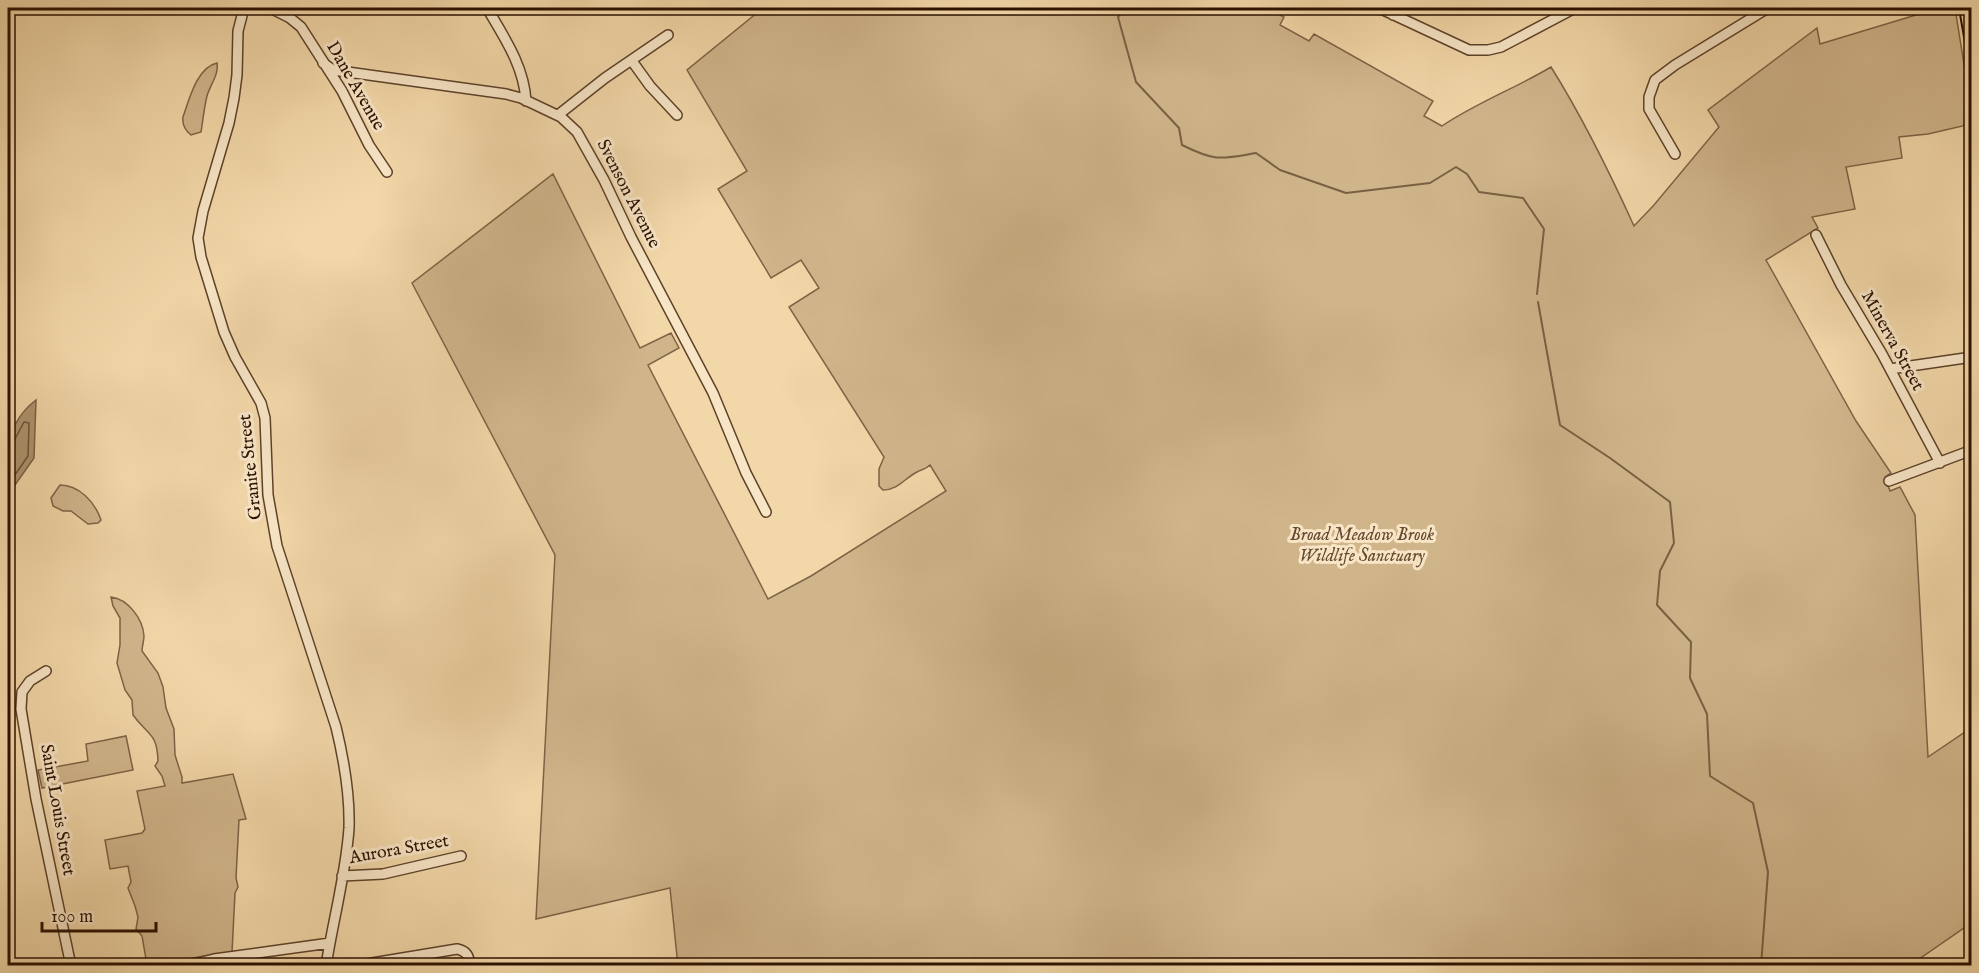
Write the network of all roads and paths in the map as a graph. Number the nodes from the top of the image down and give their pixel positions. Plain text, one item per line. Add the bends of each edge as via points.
1 (244, 8) edge
2 (270, 8) edge
3 (487, 8) edge
4 (1379, 8) edge
5 (1407, 8) edge
6 (1575, 8) edge
7 (1768, 8) edge
8 (1965, 8) edge
9 (1393, 15) junction
10 (668, 35) dead end
11 (1971, 48) edge
12 (632, 61) junction
13 (323, 63) junction
14 (526, 101) junction
15 (558, 116) junction
16 (677, 116) dead end
17 (1675, 154) dead end
18 (387, 172) dead end
19 (1816, 235) dead end
20 (1971, 357) edge
21 (1890, 369) junction
22 (1971, 450) edge
23 (1940, 463) junction
24 (1889, 481) dead end
25 (766, 512) dead end
26 (46, 671) dead end
27 (461, 856) dead end
28 (342, 876) junction
29 (330, 943) junction
30 (71, 966) edge
31 (185, 966) edge
32 (326, 966) edge
33 (354, 966) edge
34 (470, 966) edge

1 - 28 street, Granite Street via 229,123 198,238 224,332 261,402 268,495 277,546 343,757 349,828
2 - 13 street, Dane Avenue via 301,27
3 - 14 street via 516,57
4 - 9 street
5 - 9 street
6 - 9 street via 1488,50 1469,50
7 - 17 street via 1655,80 1649,109
8 - 11 main road
10 - 12 street
12 - 15 street
12 - 16 street
13 - 14 street, Svenson Avenue via 333,70 476,89
13 - 18 street, Dane Avenue
14 - 15 street, Svenson Avenue
15 - 25 street, Svenson Avenue via 577,132 604,180 713,393
19 - 21 street, Minerva Street
20 - 21 street
21 - 23 street, Minerva Street
22 - 23 street
23 - 24 street
26 - 30 street, Saint Louis Street via 30,681 22,692 21,709
27 - 28 street, Aurora Street via 383,874
28 - 29 street, Granite Street
29 - 31 street
29 - 32 street, Granite Street
33 - 34 street via 460,949 467,953

